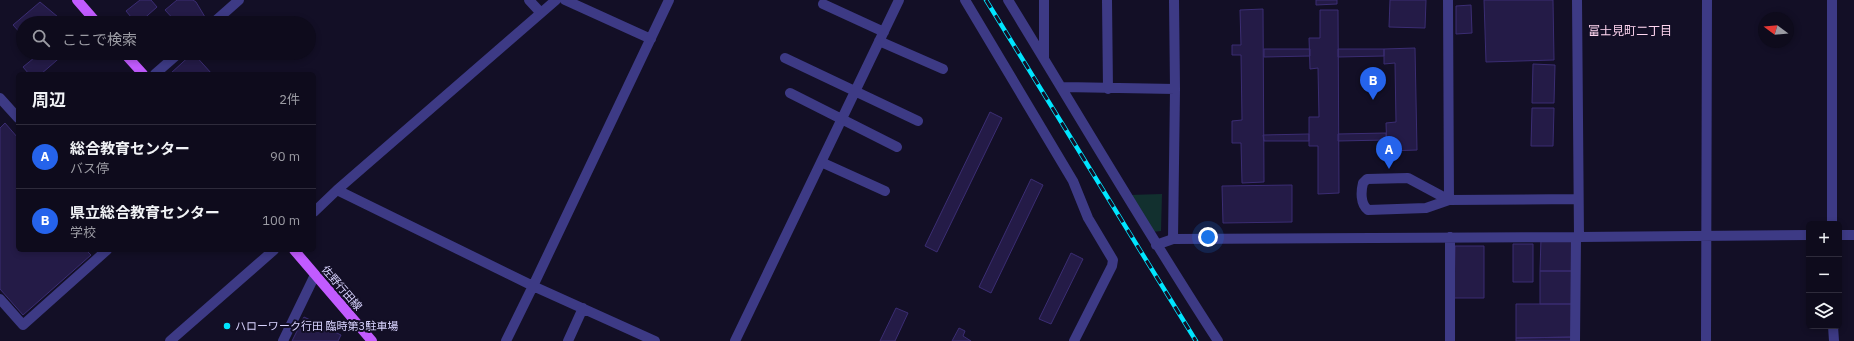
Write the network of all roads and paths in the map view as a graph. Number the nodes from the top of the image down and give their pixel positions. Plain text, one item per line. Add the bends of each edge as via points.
1 (77, 0) edge
2 (239, 0) edge
3 (530, 0) edge
4 (556, 0) edge
5 (565, 0) edge
6 (669, 0) edge
7 (899, 0) edge
8 (965, 0) edge
9 (1008, 0) edge
10 (1044, 0) edge
11 (1107, 0) edge
12 (1174, 0) edge
13 (1448, 0) edge
14 (1577, 0) edge
15 (1707, 0) edge
16 (1832, 0) edge
17 (824, 4) dead end
18 (541, 13) junction
19 (91, 16) edge
20 (221, 16) edge
21 (882, 36) junction
22 (651, 39) junction
23 (785, 58) dead end
24 (1044, 58) junction
25 (130, 60) edge
26 (171, 60) edge
27 (943, 69) dead end
28 (141, 72) edge
29 (157, 72) edge
30 (1063, 87) junction
31 (1108, 89) junction
32 (1175, 89) junction
33 (855, 91) junction
34 (790, 93) dead end
35 (0, 98) edge
36 (16, 116) edge
37 (841, 120) junction
38 (918, 121) dead end
39 (897, 147) dead end
40 (821, 162) junction
41 (337, 190) junction
42 (885, 191) dead end
43 (1578, 199) junction
44 (1449, 200) junction
45 (316, 210) edge
46 (1832, 221) edge
47 (1842, 235) edge
48 (1854, 235) edge
49 (1706, 236) junction
50 (1806, 236) edge
51 (1450, 237) junction
52 (1579, 237) junction
53 (1173, 239) junction
54 (1156, 245) junction
55 (105, 252) edge
56 (272, 252) edge
57 (296, 252) edge
58 (315, 275) junction
59 (533, 286) junction
60 (0, 299) edge
61 (583, 308) junction
62 (1833, 329) edge
63 (170, 341) edge
64 (283, 341) edge
65 (372, 341) edge
66 (506, 341) edge
67 (568, 341) edge
68 (655, 341) edge
69 (735, 341) edge
70 (1074, 341) edge
71 (1218, 341) edge
72 (1450, 341) edge
73 (1575, 341) edge
74 (1706, 341) edge
75 (1834, 341) edge

1 - 19 main road
2 - 20 street
3 - 18 street
4 - 18 street
5 - 22 street
6 - 22 street
7 - 21 street
8 - 70 street via 1074,181 1088,218 1113,260
9 - 24 street
10 - 24 street
11 - 31 street
12 - 32 street
13 - 44 street
14 - 43 street
15 - 49 street
16 - 46 street
17 - 21 street
18 - 41 street
21 - 27 street
21 - 33 street
22 - 59 street
23 - 33 street
24 - 30 street
25 - 28 main road
26 - 29 street
30 - 31 street
30 - 54 street
31 - 32 street
32 - 53 street
33 - 37 street
33 - 38 street
34 - 37 street
35 - 36 street
37 - 39 street
37 - 40 street
40 - 42 street
40 - 69 street
41 - 45 street
41 - 59 street
43 - 44 street
43 - 52 street
44 - 44 street via 1426,208 1368,210 1362,203 1362,186 1367,179 1408,178
47 - 48 street
49 - 50 street
49 - 52 street
49 - 74 street
51 - 52 street
51 - 53 street
51 - 72 street
52 - 73 street via 1576,238
53 - 54 street
54 - 71 street
55 - 60 street via 23,325
56 - 63 street
57 - 58 main road, 佐野行田線
58 - 64 street
58 - 65 main road, 佐野行田線
59 - 61 street
59 - 66 street
61 - 67 street
61 - 68 street
62 - 75 street

